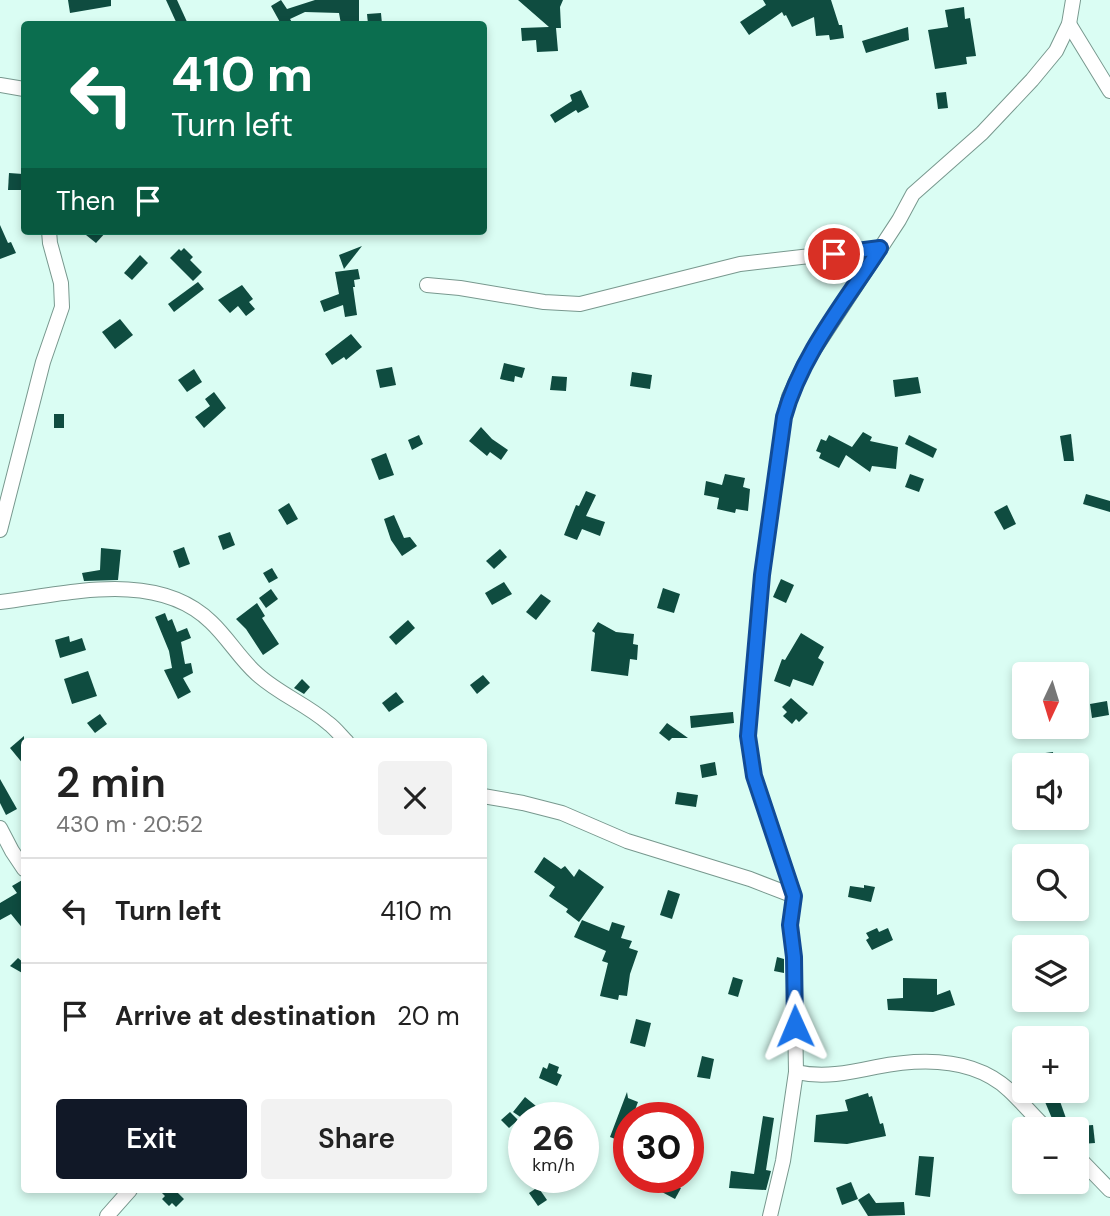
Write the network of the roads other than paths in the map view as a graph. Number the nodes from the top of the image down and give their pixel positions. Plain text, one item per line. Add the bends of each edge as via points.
1 (1073, 0) edge
2 (1069, 24) junction
3 (0, 85) edge
4 (21, 88) edge
5 (1110, 91) edge
6 (49, 235) edge
7 (880, 248) junction
8 (427, 285) dead end
9 (0, 530) edge
10 (0, 602) edge
11 (343, 738) edge
12 (487, 797) edge
13 (0, 828) edge
14 (21, 864) edge
15 (794, 896) junction
16 (796, 1072) junction
17 (1035, 1117) edge
18 (1089, 1168) edge
19 (1110, 1190) edge
20 (127, 1193) edge
21 (107, 1216) edge
22 (770, 1216) edge

1 - 2 street
2 - 5 street
2 - 7 street via 1056,51 1032,80 982,133 913,194
3 - 4 street
6 - 9 street via 62,307 43,362
7 - 8 street via 740,264 580,304
7 - 15 street via 804,365 789,397 764,563 748,736 754,776
10 - 11 street via 90,591 164,593 211,622 258,675 329,723
12 - 15 street via 562,813 627,841
13 - 14 street
15 - 16 street via 790,925
16 - 17 street via 830,1075 919,1061 955,1064 989,1076
16 - 22 street
18 - 19 street
20 - 21 street

